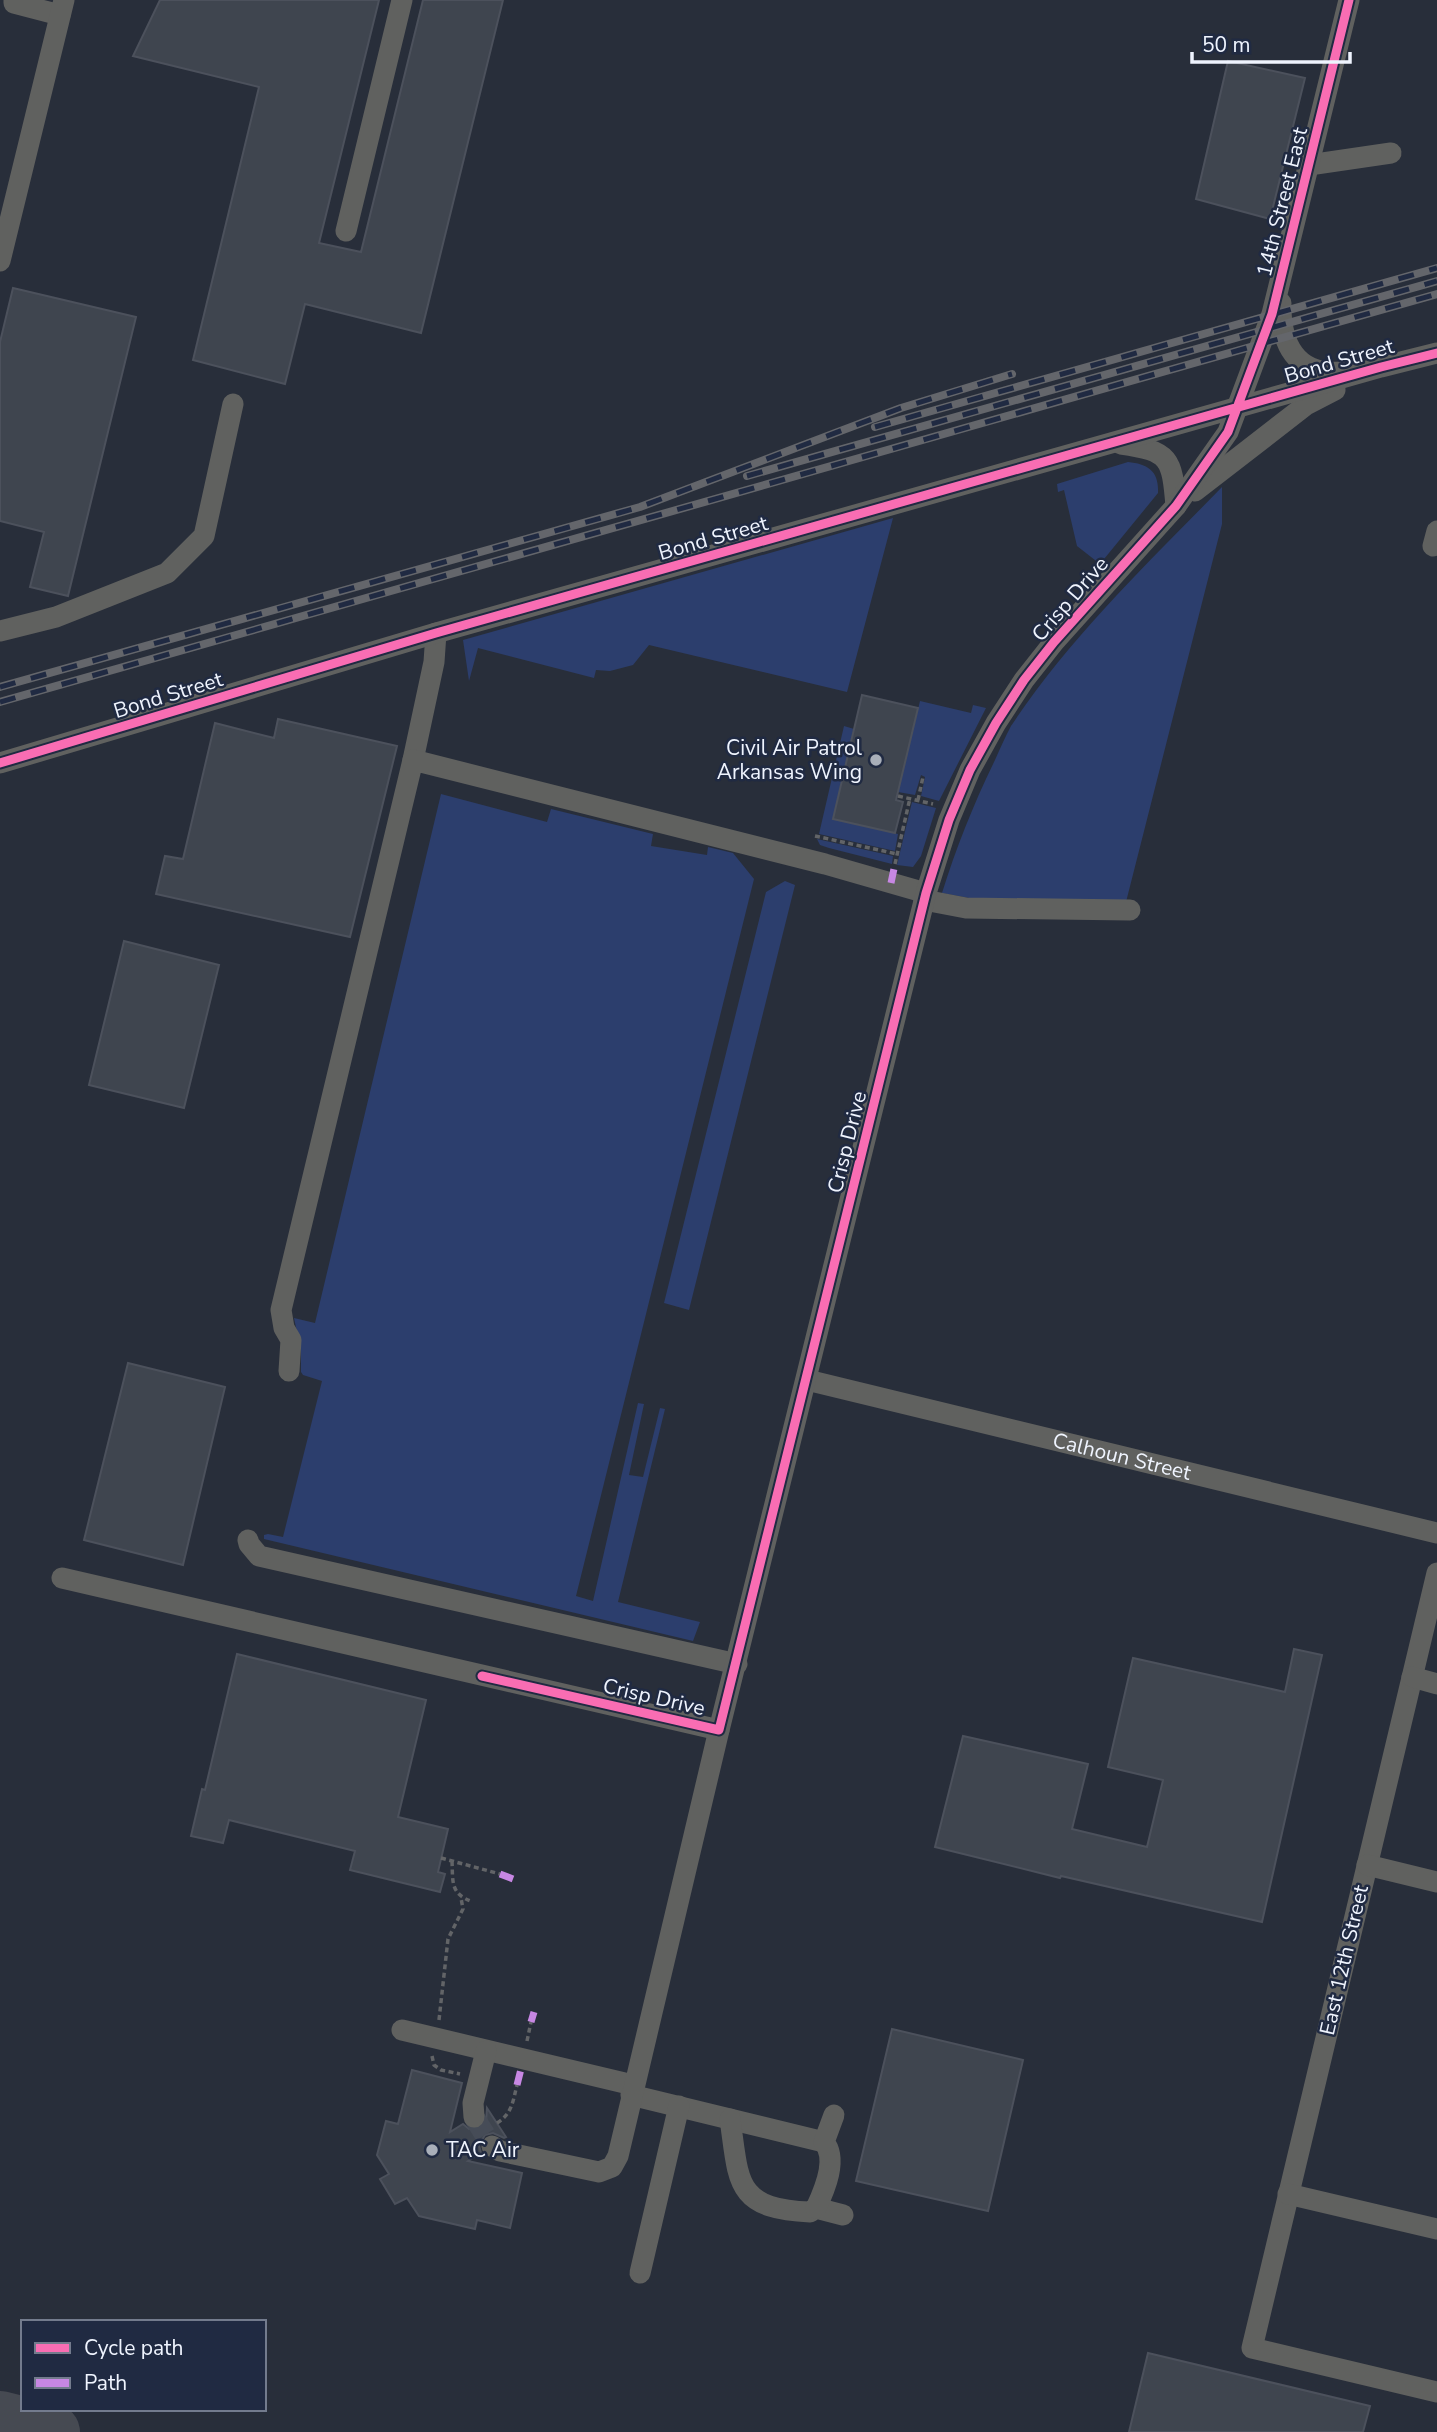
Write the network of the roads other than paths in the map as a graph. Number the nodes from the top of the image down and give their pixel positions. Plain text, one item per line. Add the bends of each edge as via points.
1 (14, 0) edge
2 (402, 0) edge
3 (1349, 0) edge
4 (62, 7) edge
5 (1391, 153) dead end
6 (1310, 165) junction
7 (5, 219) edge
8 (346, 231) dead end
9 (0, 261) edge
10 (1284, 272) junction
11 (1437, 353) edge
12 (1381, 366) junction
13 (233, 404) dead end
14 (1238, 408) junction
15 (1112, 442) junction
16 (1176, 506) junction
17 (0, 631) edge
18 (436, 633) junction
19 (413, 760) junction
20 (0, 763) edge
21 (925, 897) junction
22 (1130, 910) dead end
23 (289, 1371) dead end
24 (807, 1380) junction
25 (1437, 1533) edge
26 (248, 1539) dead end
27 (1437, 1573) edge
28 (62, 1578) dead end
29 (737, 1664) junction
30 (1412, 1677) junction
31 (1437, 1684) edge
32 (719, 1730) junction
33 (1367, 1865) junction
34 (1437, 1882) edge
35 (402, 2030) dead end
36 (486, 2050) junction
37 (632, 2090) junction
38 (680, 2106) junction
39 (834, 2115) dead end
40 (474, 2117) tunnel mouth
41 (730, 2119) junction
42 (824, 2141) junction
43 (492, 2146) tunnel mouth
44 (1289, 2194) junction
45 (816, 2208) junction
46 (843, 2215) dead end
47 (1437, 2229) edge
48 (640, 2273) dead end
49 (1437, 2392) edge

1 - 4 street
2 - 8 street
3 - 6 street, 14th Street East
4 - 7 street
5 - 6 street
6 - 10 street, 14th Street East
7 - 9 street
10 - 12 street via 1282,325 1290,351 1301,363 1316,372 1330,373
10 - 14 street, 14th Street East
11 - 12 street, Bond Street
12 - 14 street, Bond Street
12 - 16 street, Crisp Drive via 1306,405
13 - 17 street via 204,536 167,573 56,617
14 - 15 street, Bond Street
14 - 16 street, Crisp Drive via 1228,432
15 - 16 street via 1150,448 1167,459
15 - 18 street, Bond Street
16 - 21 street, Crisp Drive via 1054,642 996,723 949,820
18 - 19 street
18 - 20 street, Bond Street
19 - 21 street via 825,863
19 - 23 street via 281,1310 291,1340
21 - 22 street via 966,908
21 - 24 street, Crisp Drive
24 - 25 street, Calhoun Street
24 - 29 street, Crisp Drive
26 - 29 street via 259,1556
27 - 30 street, East 12th Street
28 - 32 street, Crisp Drive
29 - 32 street, Crisp Drive
30 - 31 street
30 - 33 street, East 12th Street
32 - 37 street
33 - 34 street
33 - 44 street, East 12th Street
35 - 36 street
36 - 37 street
36 - 40 street
37 - 38 street
37 - 43 street via 618,2156 606,2170
38 - 41 street
38 - 48 street
39 - 42 street
41 - 42 street
41 - 45 street via 737,2175 745,2191 767,2206 810,2212
42 - 45 street via 831,2161
44 - 47 street
44 - 49 street, East 12th Street via 1252,2348
45 - 46 street

